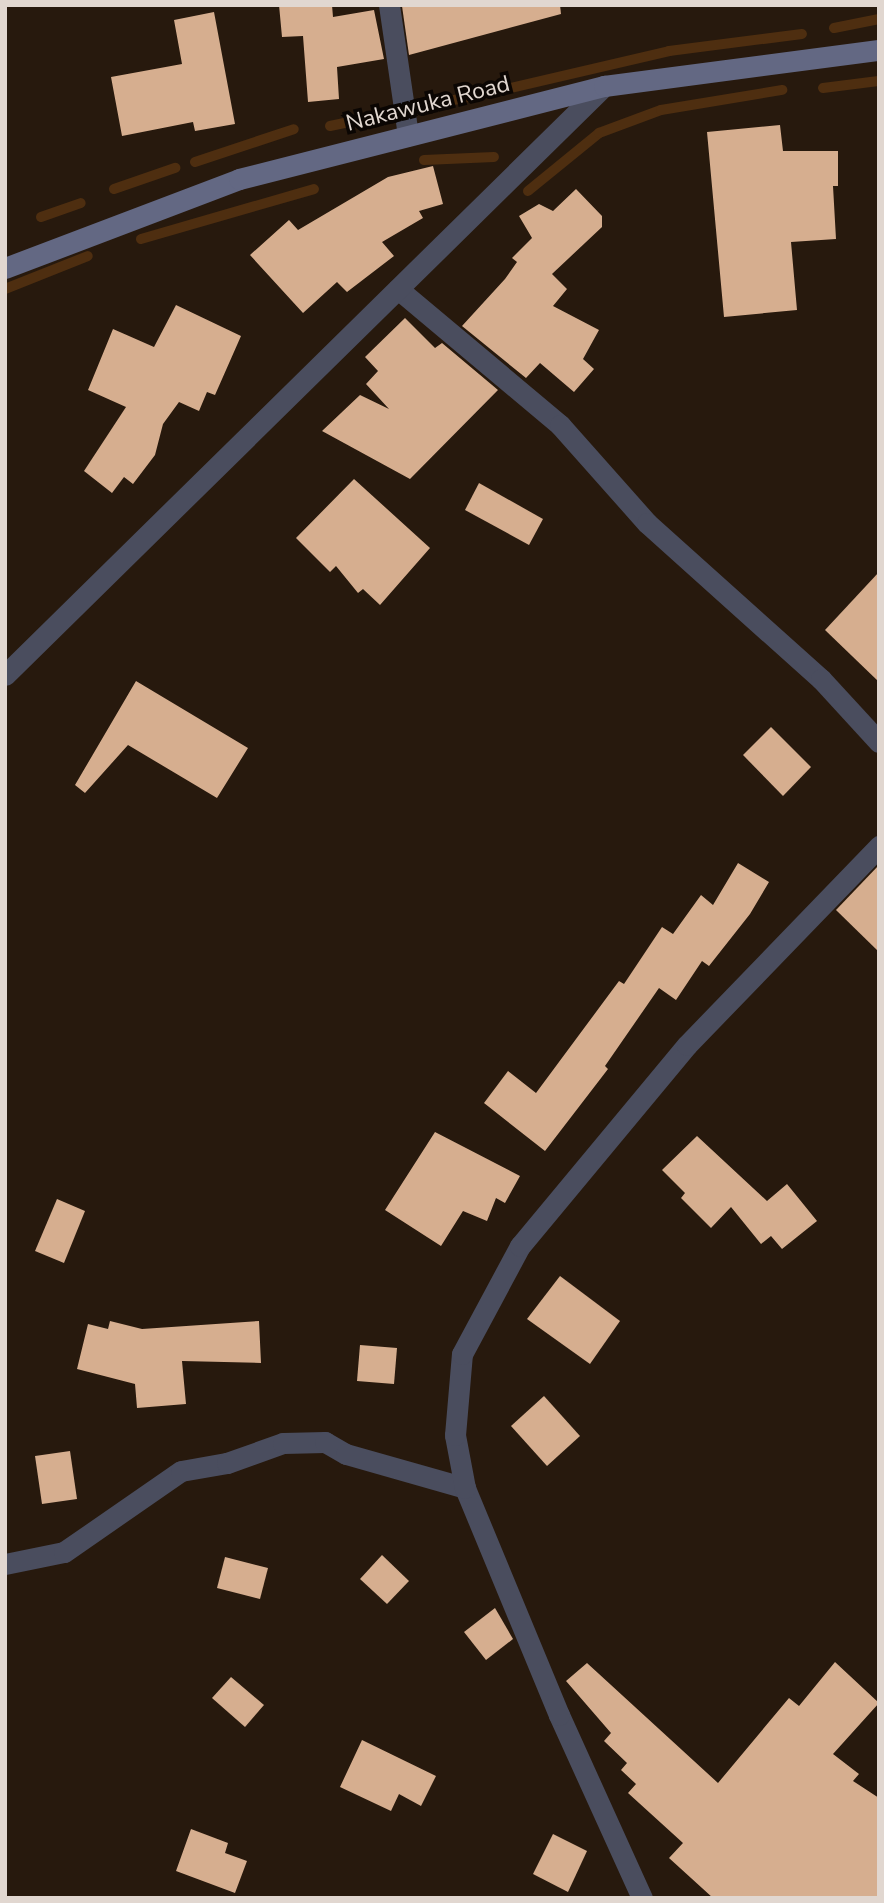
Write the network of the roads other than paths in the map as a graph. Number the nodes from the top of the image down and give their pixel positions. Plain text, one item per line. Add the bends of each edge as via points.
1 (389, 5) edge
2 (879, 50) edge
3 (604, 86) junction
4 (408, 136) junction
5 (5, 268) edge
6 (398, 289) junction
7 (5, 676) edge
8 (879, 742) edge
9 (879, 846) edge
10 (465, 1488) junction
11 (5, 1564) edge
12 (642, 1898) edge

1 - 4 street
2 - 3 main road, Nakawuka Road
3 - 4 main road, Nakawuka Road
3 - 6 street
4 - 5 main road, Nakawuka Road via 239,179
6 - 7 street
6 - 8 street via 559,425 647,523 821,679
9 - 10 street via 687,1045 520,1246 462,1354 455,1435
10 - 11 street via 346,1454 325,1442 283,1443 227,1463 180,1471 64,1552
10 - 12 street via 559,1715

